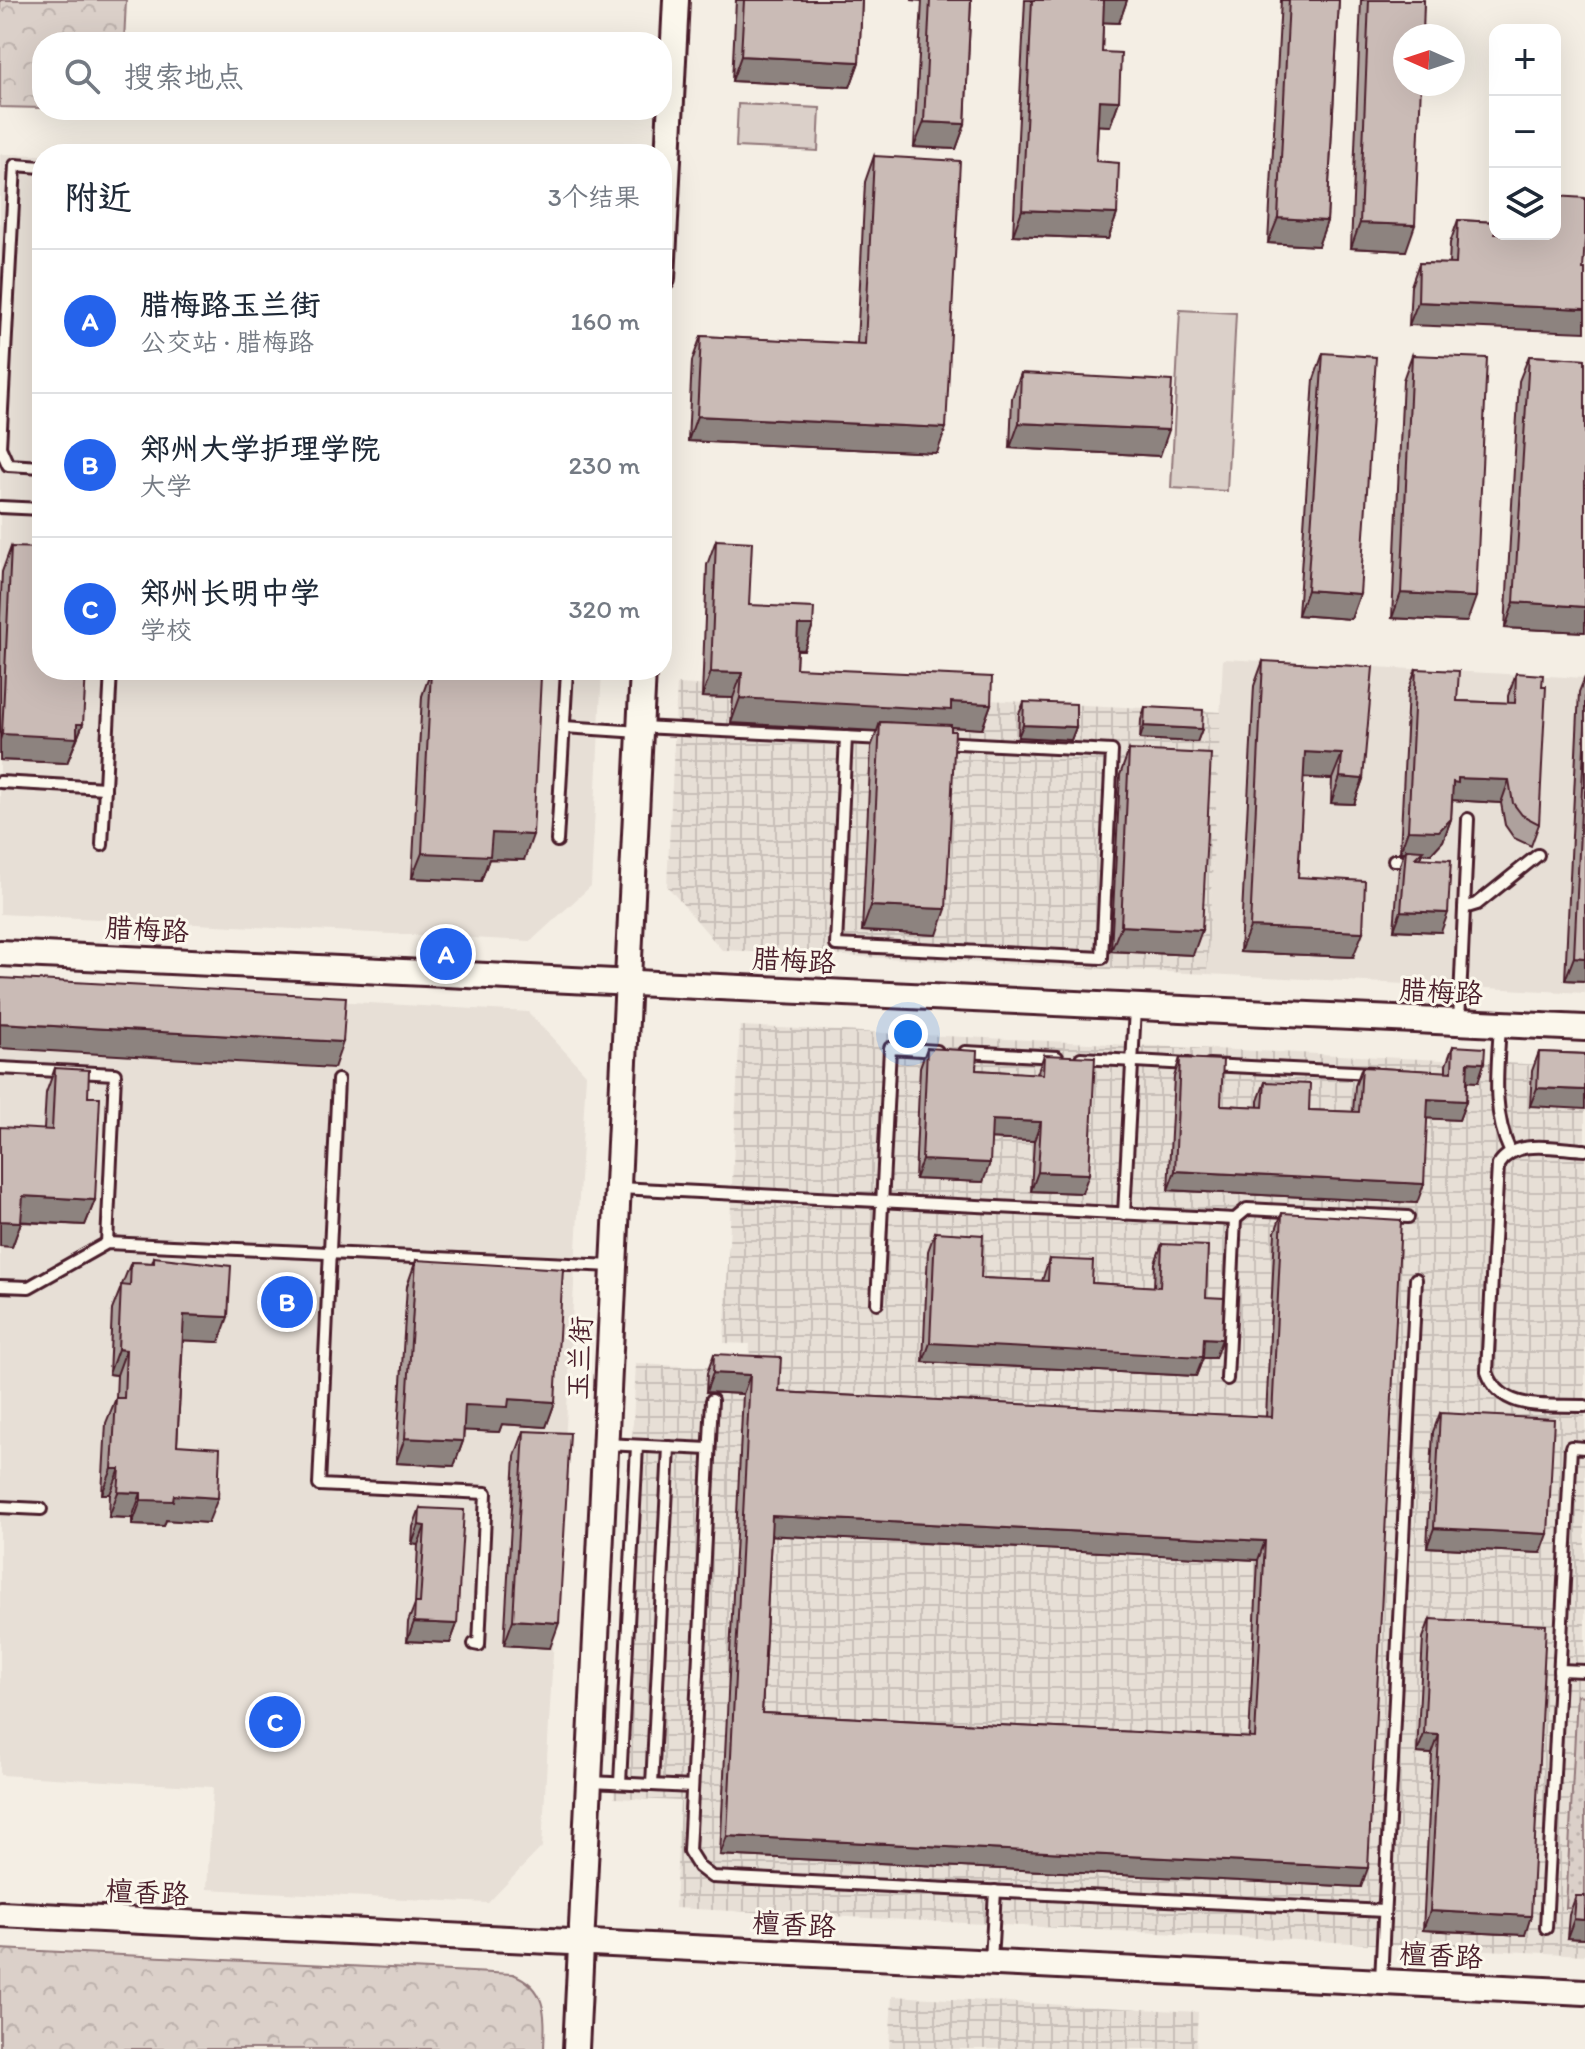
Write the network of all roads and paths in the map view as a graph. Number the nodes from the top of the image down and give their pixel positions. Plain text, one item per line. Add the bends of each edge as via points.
1 (676, 0) edge
2 (672, 80) edge
3 (670, 120) edge
4 (669, 144) edge
5 (32, 166) edge
6 (4, 289) edge
7 (3, 333) edge
8 (32, 466) edge
9 (0, 507) edge
10 (32, 509) edge
11 (110, 680) edge
12 (567, 680) edge
13 (642, 680) edge
14 (564, 727) junction
15 (640, 729) junction
16 (846, 737) junction
17 (893, 740) edge
18 (924, 741) edge
19 (0, 782) edge
20 (105, 788) junction
21 (1468, 819) dead end
22 (557, 841) dead end
23 (102, 845) dead end
24 (1538, 855) dead end
25 (1394, 860) dead end
26 (1423, 861) edge
27 (1452, 862) edge
28 (1466, 863) junction
29 (1464, 908) junction
30 (0, 953) edge
31 (628, 982) junction
32 (1135, 1006) junction
33 (1459, 1022) junction
34 (1500, 1024) junction
35 (1585, 1028) edge
36 (1132, 1061) junction
37 (0, 1068) edge
38 (1379, 1073) edge
39 (338, 1080) dead end
40 (1585, 1150) edge
41 (1510, 1151) junction
42 (617, 1188) junction
43 (882, 1201) junction
44 (1124, 1214) junction
45 (1408, 1217) dead end
46 (1235, 1219) junction
47 (107, 1243) junction
48 (330, 1253) junction
49 (614, 1266) junction
50 (1416, 1279) dead end
51 (0, 1286) edge
52 (877, 1303) dead end
53 (1227, 1379) dead end
54 (712, 1400) dead end
55 (1585, 1406) edge
56 (605, 1444) junction
57 (637, 1446) junction
58 (669, 1447) junction
59 (1585, 1448) edge
60 (709, 1449) junction
61 (0, 1507) edge
62 (41, 1509) dead end
63 (474, 1644) dead end
64 (1559, 1670) junction
65 (1585, 1671) edge
66 (589, 1782) junction
67 (620, 1783) junction
68 (652, 1785) junction
69 (692, 1787) junction
70 (995, 1891) junction
71 (1384, 1911) junction
72 (0, 1914) edge
73 (1546, 1928) dead end
74 (581, 1943) junction
75 (991, 1964) junction
76 (1380, 1982) junction
77 (1585, 1992) edge
78 (576, 2049) edge

1 - 2 street
3 - 4 street
5 - 6 lane via 15,165
6 - 7 lane
7 - 8 lane via 0,447 8,465
9 - 10 lane
11 - 20 lane
12 - 14 lane
13 - 15 street, 玉兰街
14 - 15 lane
14 - 22 lane
15 - 16 lane
15 - 31 street, 玉兰街
16 - 17 lane
16 - 18 lane via 836,945 1102,958 1112,751
19 - 20 lane
20 - 23 lane
21 - 28 lane
24 - 29 lane via 1477,904
25 - 26 lane
27 - 28 lane
28 - 29 lane
29 - 33 lane
30 - 31 street, 腊梅路
31 - 32 street, 腊梅路
31 - 42 street, 玉兰街
32 - 33 street, 腊梅路
32 - 36 lane
33 - 34 street, 腊梅路
34 - 35 street, 腊梅路
34 - 41 lane via 1498,1125
36 - 38 lane
36 - 43 lane via 890,1048
36 - 44 lane
37 - 47 lane via 115,1074
39 - 48 lane
40 - 41 lane
41 - 55 lane via 1498,1165 1487,1372 1492,1386 1515,1403
42 - 43 lane
42 - 49 street, 玉兰街
43 - 44 lane
43 - 52 lane
44 - 46 lane
45 - 46 lane via 1247,1209
46 - 53 lane
47 - 48 lane
47 - 51 lane via 29,1287
48 - 49 lane
48 - 63 lane via 319,1485 486,1493 479,1645
49 - 56 street, 玉兰街
50 - 71 lane
54 - 60 lane
56 - 57 lane
56 - 66 street, 玉兰街
57 - 58 lane
57 - 67 lane
58 - 60 lane
58 - 68 lane
59 - 64 lane via 1571,1447
60 - 69 lane
61 - 62 lane
64 - 65 lane
64 - 73 lane
66 - 67 lane
66 - 74 street, 玉兰街
67 - 68 lane
68 - 69 lane
69 - 70 lane via 689,1851 712,1877
70 - 71 lane
70 - 75 lane
71 - 76 lane
72 - 74 street, 檀香路
74 - 75 street, 檀香路
74 - 78 street, 玉兰街
75 - 76 street, 檀香路
76 - 77 street, 檀香路

